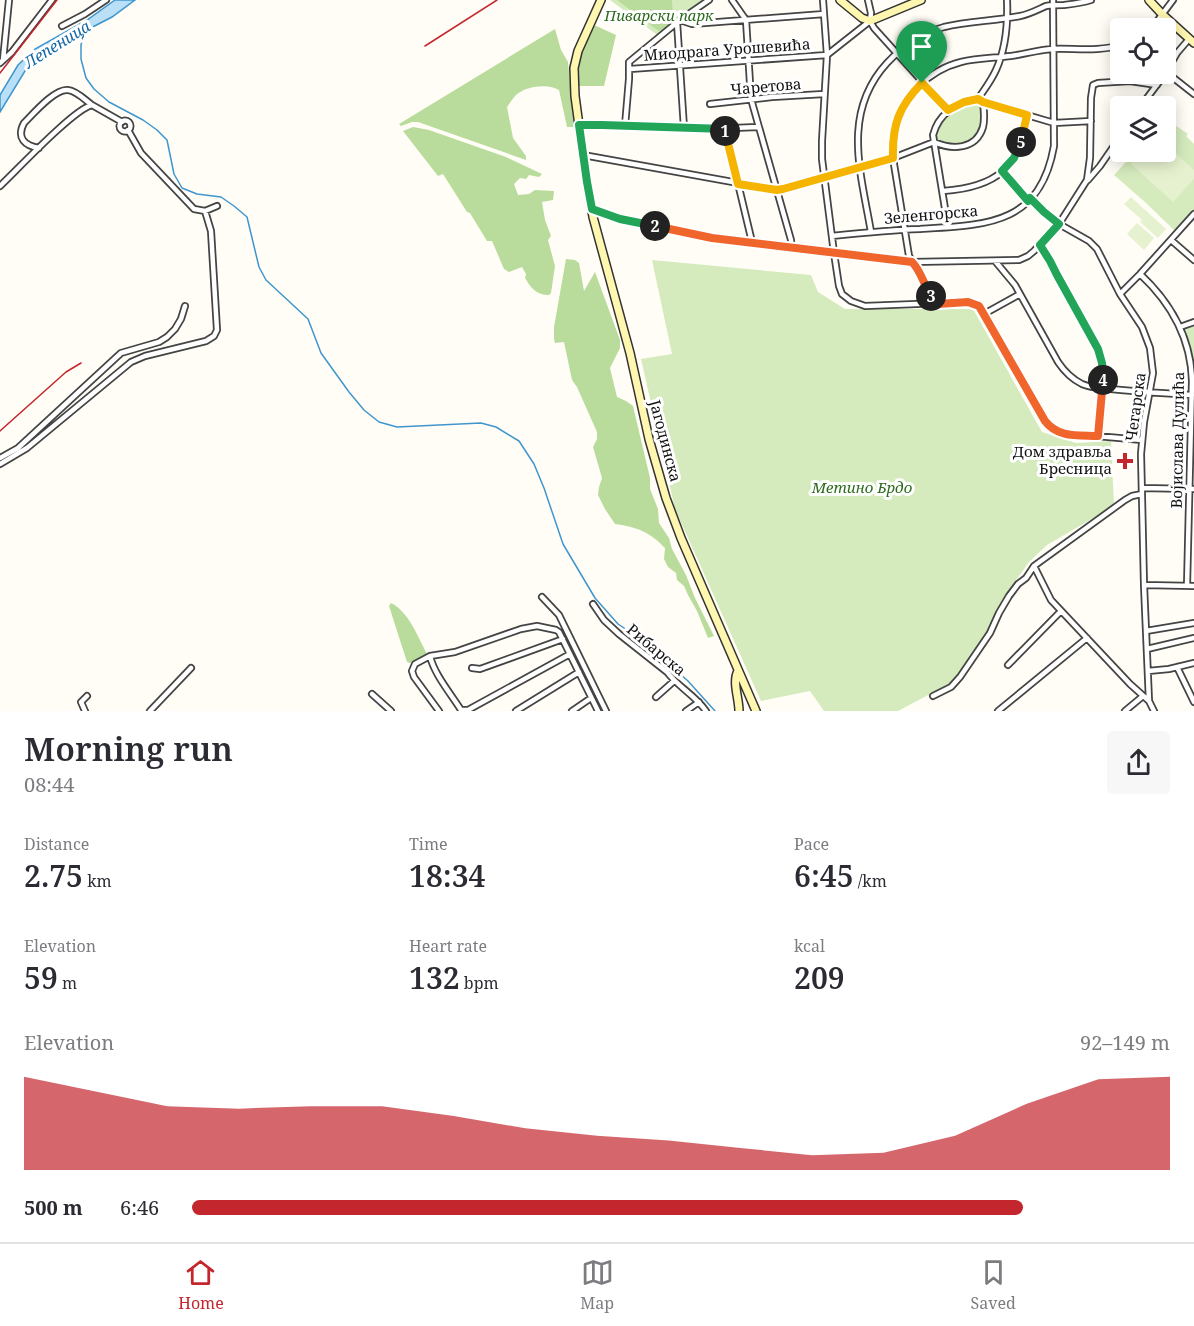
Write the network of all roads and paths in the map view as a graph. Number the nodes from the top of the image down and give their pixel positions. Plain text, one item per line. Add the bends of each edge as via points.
1 (9, 0) edge
2 (52, 0) edge
3 (106, 0) edge
4 (601, 0) edge
5 (709, 0) edge
6 (823, 0) edge
7 (840, 0) edge
8 (868, 0) edge
9 (918, 0) edge
10 (1007, 0) edge
11 (1091, 0) edge
12 (1149, 0) edge
13 (1173, 0) edge
14 (736, 1) edge
15 (1053, 3) edge
16 (850, 4) edge
17 (824, 14) junction
18 (1162, 14) junction
19 (1007, 18) junction
20 (1158, 18) edge
21 (746, 20) junction
22 (679, 21) junction
23 (870, 21) junction
24 (62, 26) dead end
25 (1191, 41) edge
26 (1110, 47) edge
27 (1053, 49) junction
28 (896, 53) junction
29 (1177, 53) edge
30 (827, 55) junction
31 (1001, 57) junction
32 (748, 60) junction
33 (1, 62) edge
34 (680, 65) junction
35 (630, 69) junction
36 (1176, 80) edge
37 (1110, 82) edge
38 (922, 83) junction
39 (1150, 84) edge
40 (1157, 85) joint
41 (824, 94) junction
42 (1194, 94) edge
43 (1149, 96) edge
44 (751, 99) junction
45 (981, 100) junction
46 (710, 104) dead end
47 (92, 105) junction
48 (948, 110) junction
49 (1027, 115) junction
50 (1091, 121) junction
51 (1054, 123) junction
52 (579, 125) junction
53 (625, 126) junction
54 (758, 127) junction
55 (684, 128) junction
56 (725, 129) junction
57 (934, 142) junction
58 (39, 148) junction
59 (1110, 151) edge
60 (583, 155) junction
61 (893, 158) junction
62 (860, 168) junction
63 (1002, 171) junction
64 (824, 178) junction
65 (1087, 180) junction
66 (738, 184) junction
67 (0, 186) edge
68 (777, 190) junction
69 (943, 190) junction
70 (1029, 200) junction
71 (217, 206) dead end
72 (592, 209) junction
73 (205, 211) junction
74 (1194, 214) edge
75 (1059, 224) junction
76 (948, 227) junction
77 (906, 230) junction
78 (870, 232) junction
79 (832, 236) junction
80 (1171, 240) junction
81 (752, 242) junction
82 (1040, 245) junction
83 (791, 247) junction
84 (834, 253) junction
85 (909, 256) junction
86 (904, 261) junction
87 (995, 261) junction
88 (1194, 261) edge
89 (912, 262) junction
90 (1140, 274) junction
91 (1020, 294) junction
92 (1120, 294) junction
93 (938, 304) junction
94 (184, 306) dead end
95 (984, 314) junction
96 (1194, 322) edge
97 (1180, 327) junction
98 (1102, 388) junction
99 (1150, 393) junction
100 (1192, 395) junction
101 (1098, 436) junction
102 (1142, 440) junction
103 (1192, 442) edge
104 (0, 458) edge
105 (0, 464) edge
106 (1192, 489) edge
107 (1142, 491) junction
108 (1034, 566) junction
109 (1144, 585) junction
110 (1187, 586) junction
111 (1194, 586) edge
112 (542, 597) dead end
113 (593, 603) dead end
114 (1061, 611) junction
115 (1194, 622) edge
116 (1146, 631) junction
117 (1087, 638) junction
118 (1194, 638) edge
119 (563, 639) junction
120 (1147, 649) junction
121 (570, 654) junction
122 (430, 656) junction
123 (1194, 663) edge
124 (1008, 665) dead end
125 (1177, 667) junction
126 (191, 668) dead end
127 (472, 668) dead end
128 (738, 671) junction
129 (1148, 671) junction
130 (579, 672) junction
131 (674, 681) junction
132 (372, 694) dead end
133 (87, 696) dead end
134 (933, 696) dead end
135 (1143, 696) junction
136 (656, 697) dead end
137 (591, 698) junction
138 (1149, 701) junction
139 (699, 702) junction
140 (1194, 702) edge
141 (461, 710) edge
142 (85, 711) edge
143 (150, 711) edge
144 (390, 711) edge
145 (439, 711) edge
146 (516, 711) edge
147 (572, 711) edge
148 (598, 711) edge
149 (606, 711) edge
150 (687, 711) edge
151 (706, 711) edge
152 (739, 711) edge
153 (756, 711) edge
154 (998, 711) edge
155 (1125, 711) edge
156 (1154, 711) edge

1 - 33 street
2 - 33 street
3 - 24 street
4 - 52 main road, Јагодинска via 575,62
5 - 22 street
6 - 17 street
7 - 16 main road
8 - 23 street
9 - 23 main road
10 - 19 street
11 - 15 street via 1066,5
12 - 18 main road
13 - 18 street
14 - 21 street
15 - 19 street
15 - 27 street, Зеленгорска
16 - 23 main road
17 - 21 street
17 - 30 street
18 - 20 street
18 - 25 main road
19 - 28 street via 933,30
19 - 31 street
21 - 22 street via 692,24
21 - 32 street
22 - 34 street
22 - 35 street via 630,61
23 - 28 street
23 - 30 street
25 - 29 street
26 - 27 street
27 - 31 street
27 - 51 street, Зеленгорска
28 - 38 street
28 - 62 street via 877,74 861,108 857,140
30 - 32 street, Миодрага Урошевића
30 - 41 street
31 - 38 street via 954,64
31 - 45 street
32 - 34 street, Миодрага Урошевића
32 - 44 street
34 - 35 street, Миодрага Урошевића
34 - 55 street
35 - 53 street
36 - 42 street
37 - 50 street via 1093,85
38 - 48 street
38 - 61 street via 899,113
39 - 40 street
40 - 43 street
41 - 44 street, Чаретова
41 - 64 street
44 - 46 street, Чаретова
44 - 54 street
45 - 48 street via 964,102
45 - 49 street
45 - 57 street via 983,125 974,141 955,148
47 - 58 street
47 - 58 street via 69,90 60,90 21,129 28,146
47 - 73 street via 122,122 120,130 128,130 141,153 194,209
48 - 57 street via 935,128
49 - 51 street
49 - 63 street via 1020,146
50 - 51 street
50 - 65 street
51 - 70 street, Зеленгорска via 1051,161 1045,178
52 - 53 street
52 - 60 main road, Јагодинска
53 - 55 street
54 - 56 street
54 - 68 street
55 - 56 street
56 - 66 street
57 - 61 street
57 - 69 street
58 - 67 street
59 - 65 street
60 - 66 street
60 - 72 main road, Јагодинска
61 - 62 street
61 - 77 street
62 - 64 street
62 - 78 street
63 - 69 street via 977,186
63 - 70 street, Чегарска
64 - 68 street
64 - 79 street
65 - 75 street
66 - 68 street
66 - 81 street
68 - 83 street
69 - 76 street
70 - 75 street, Чегарска
70 - 76 street, Зеленгорска via 995,221
71 - 73 street
72 - 81 street via 687,233
72 - 128 main road, Јагодинска via 664,492
73 - 105 street via 211,231 217,319 214,336 131,362 27,448
74 - 80 street
75 - 82 street
75 - 92 street, Чегарска via 1095,246
76 - 77 street, Зеленгорска
77 - 78 street, Зеленгорска
77 - 85 street
78 - 79 street, Зеленгорска
79 - 84 street
80 - 88 street
80 - 90 street
81 - 83 street
82 - 87 street via 1022,259
82 - 98 street via 1098,349 1103,367
83 - 84 street
84 - 86 street
84 - 93 street via 840,289 851,301 867,306
85 - 86 street
85 - 89 street
86 - 89 street
87 - 89 street
87 - 91 street
89 - 93 street
90 - 92 street
90 - 97 street, Војислава Дулића via 1162,295
91 - 95 street
91 - 98 street via 1062,369 1082,384
92 - 99 street, Чегарска via 1149,343 1153,370
93 - 95 street via 974,303
94 - 104 street via 181,319 167,336 121,353 18,448
95 - 101 street via 1049,427 1074,435
96 - 97 street
97 - 100 street, Војислава Дулића via 1191,365
98 - 99 street
98 - 101 street
99 - 100 street
99 - 102 street, Чегарска
100 - 103 street, Војислава Дулића
101 - 102 street
102 - 107 street, Чегарска
103 - 106 street, Војислава Дулића
106 - 107 street
106 - 110 street, Војислава Дулића
107 - 108 street
107 - 109 street, Чегарска
108 - 114 street via 1049,597
108 - 134 street via 1017,584 960,677
109 - 110 street
109 - 116 street, Чегарска
110 - 111 street
112 - 149 street via 559,615
113 - 131 street, Рибарска via 604,620
114 - 117 street
114 - 124 street
115 - 116 street
116 - 120 street, Чегарска
117 - 135 street
117 - 154 street
118 - 120 street
119 - 121 street
119 - 122 street via 556,630 531,626 455,652
119 - 127 street via 480,669
120 - 129 street, Чегарска
121 - 130 street
121 - 141 street via 468,710
122 - 141 street
122 - 145 street via 415,664 412,671
123 - 125 street
125 - 129 street
125 - 140 street
126 - 143 street
128 - 152 main road
128 - 153 main road, Јагодинска
129 - 138 street, Чегарска
130 - 137 street
130 - 146 street
131 - 136 street
131 - 139 street, Рибарска
132 - 144 street
133 - 142 street via 81,702
135 - 138 street
135 - 155 street
137 - 147 street
137 - 148 street
138 - 156 street
139 - 150 street
139 - 151 street, Рибарска

